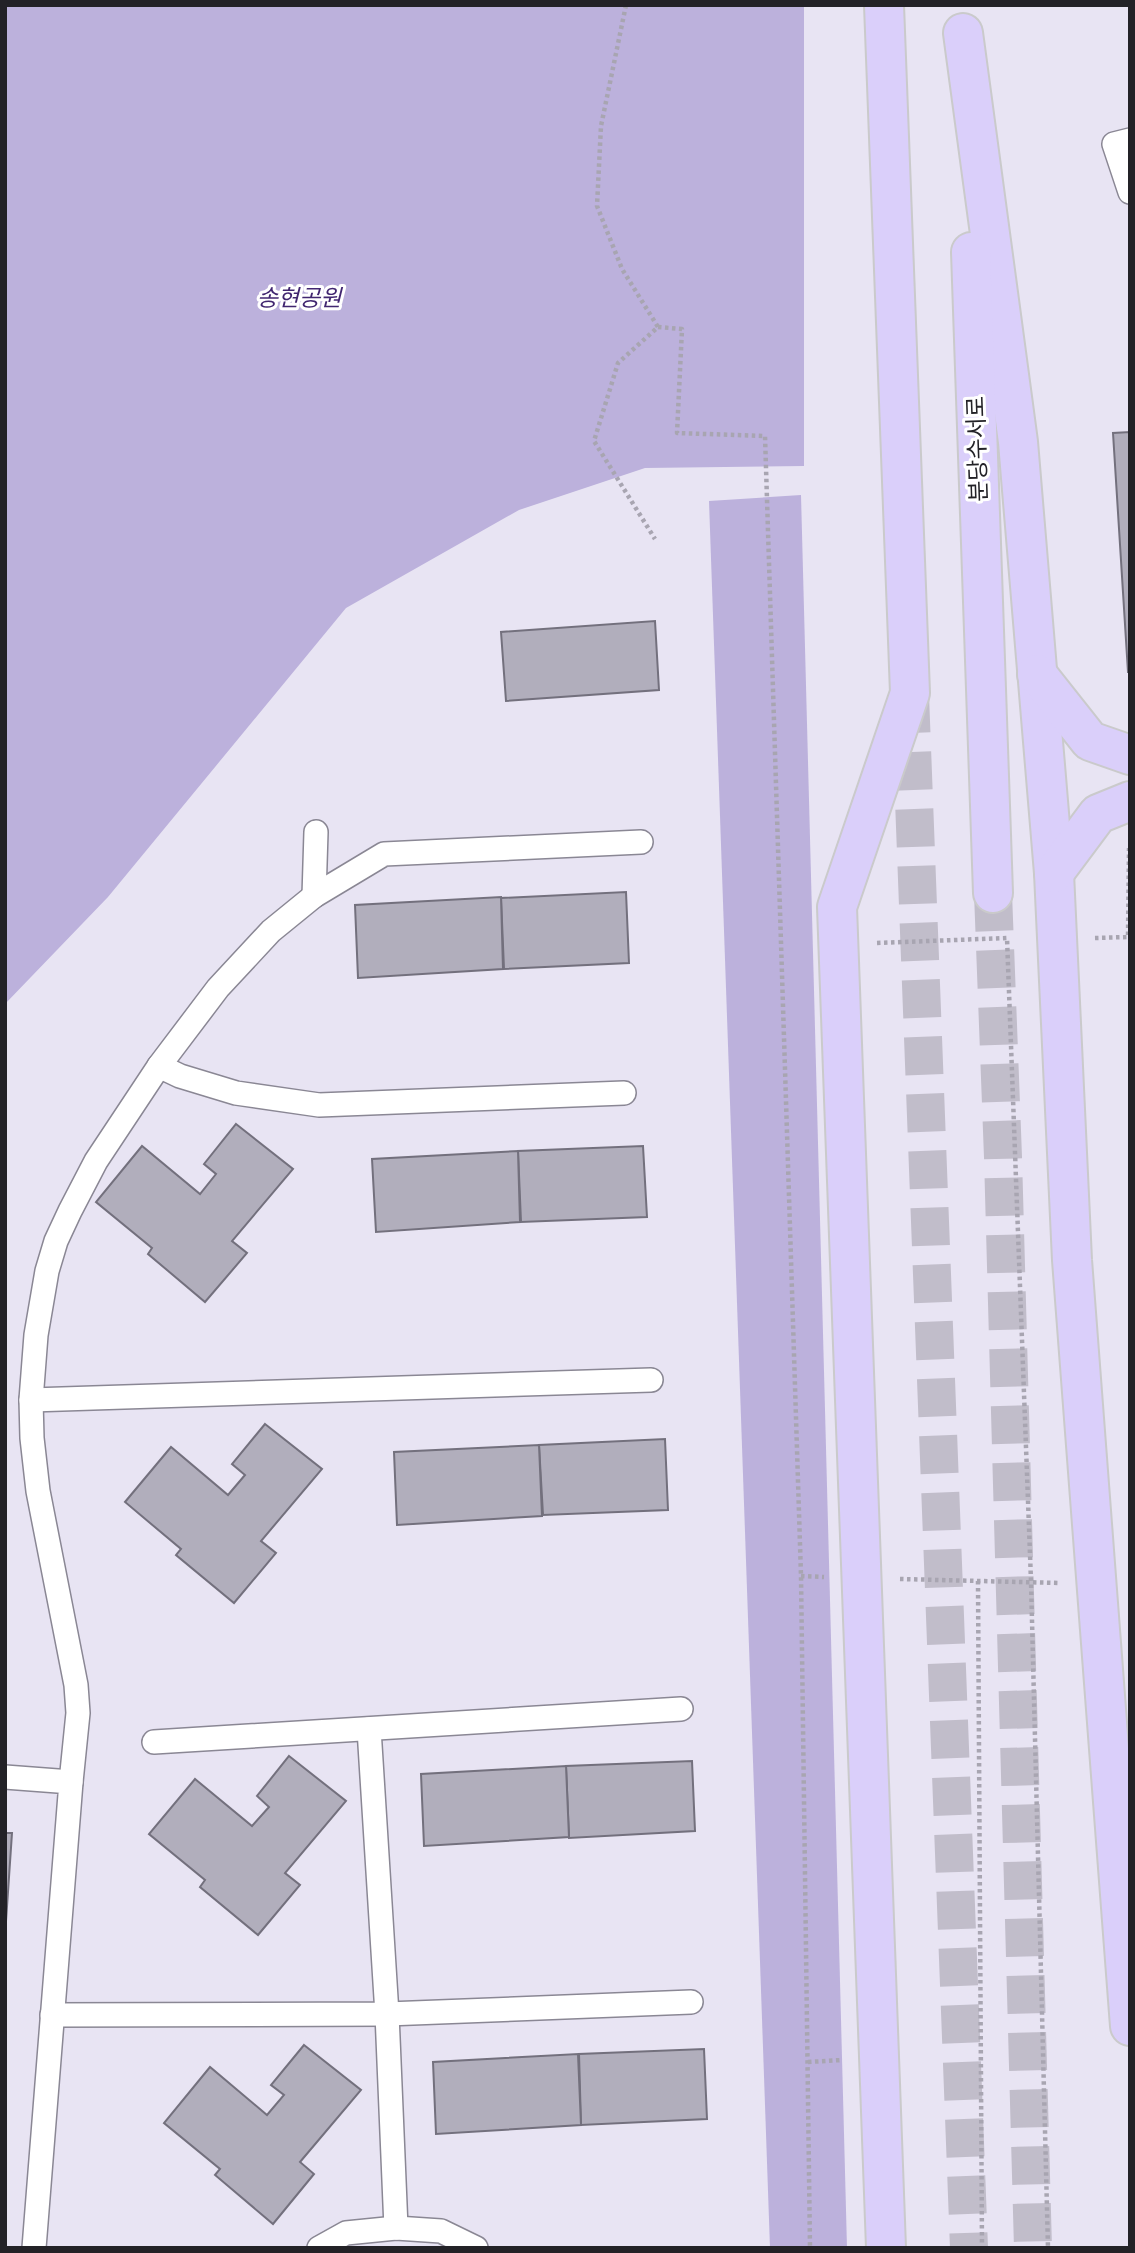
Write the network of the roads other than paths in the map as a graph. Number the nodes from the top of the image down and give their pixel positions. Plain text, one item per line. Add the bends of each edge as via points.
1 (884, 5) edge
2 (962, 19) edge
3 (1130, 140) edge
4 (1130, 192) edge
5 (1037, 674) junction
6 (1130, 755) edge
7 (1130, 801) edge
8 (316, 832) dead end
9 (641, 842) dead end
10 (1054, 873) junction
11 (993, 894) tunnel mouth
12 (314, 896) junction
13 (159, 1066) junction
14 (624, 1093) dead end
15 (651, 1380) dead end
16 (31, 1400) junction
17 (681, 1709) dead end
18 (369, 1729) junction
19 (155, 1742) dead end
20 (5, 1777) edge
21 (71, 1783) junction
22 (691, 2001) dead end
23 (387, 2014) junction
24 (52, 2015) junction
25 (1130, 2026) edge
26 (396, 2228) junction
27 (34, 2248) edge
28 (319, 2248) edge
29 (476, 2248) edge
30 (886, 2248) edge

1 - 30 highway via 910,693 837,907
2 - 5 highway via 1018,442
2 - 11 highway, 분당수서로
3 - 4 lane via 1114,144
5 - 6 highway via 1090,741
5 - 10 highway
7 - 10 highway via 1098,814
8 - 12 lane
9 - 12 lane via 384,854
10 - 25 highway via 1072,1260
12 - 13 lane via 242,960
13 - 14 lane via 236,1093 319,1105
13 - 16 lane via 96,1161 56,1241 36,1335
15 - 16 lane
16 - 21 lane via 38,1491 76,1685
17 - 18 lane
18 - 19 lane
18 - 23 lane
20 - 21 lane
21 - 24 lane
22 - 23 lane
23 - 24 lane
23 - 26 lane
24 - 27 lane
26 - 28 lane via 346,2233
26 - 29 lane via 441,2231

